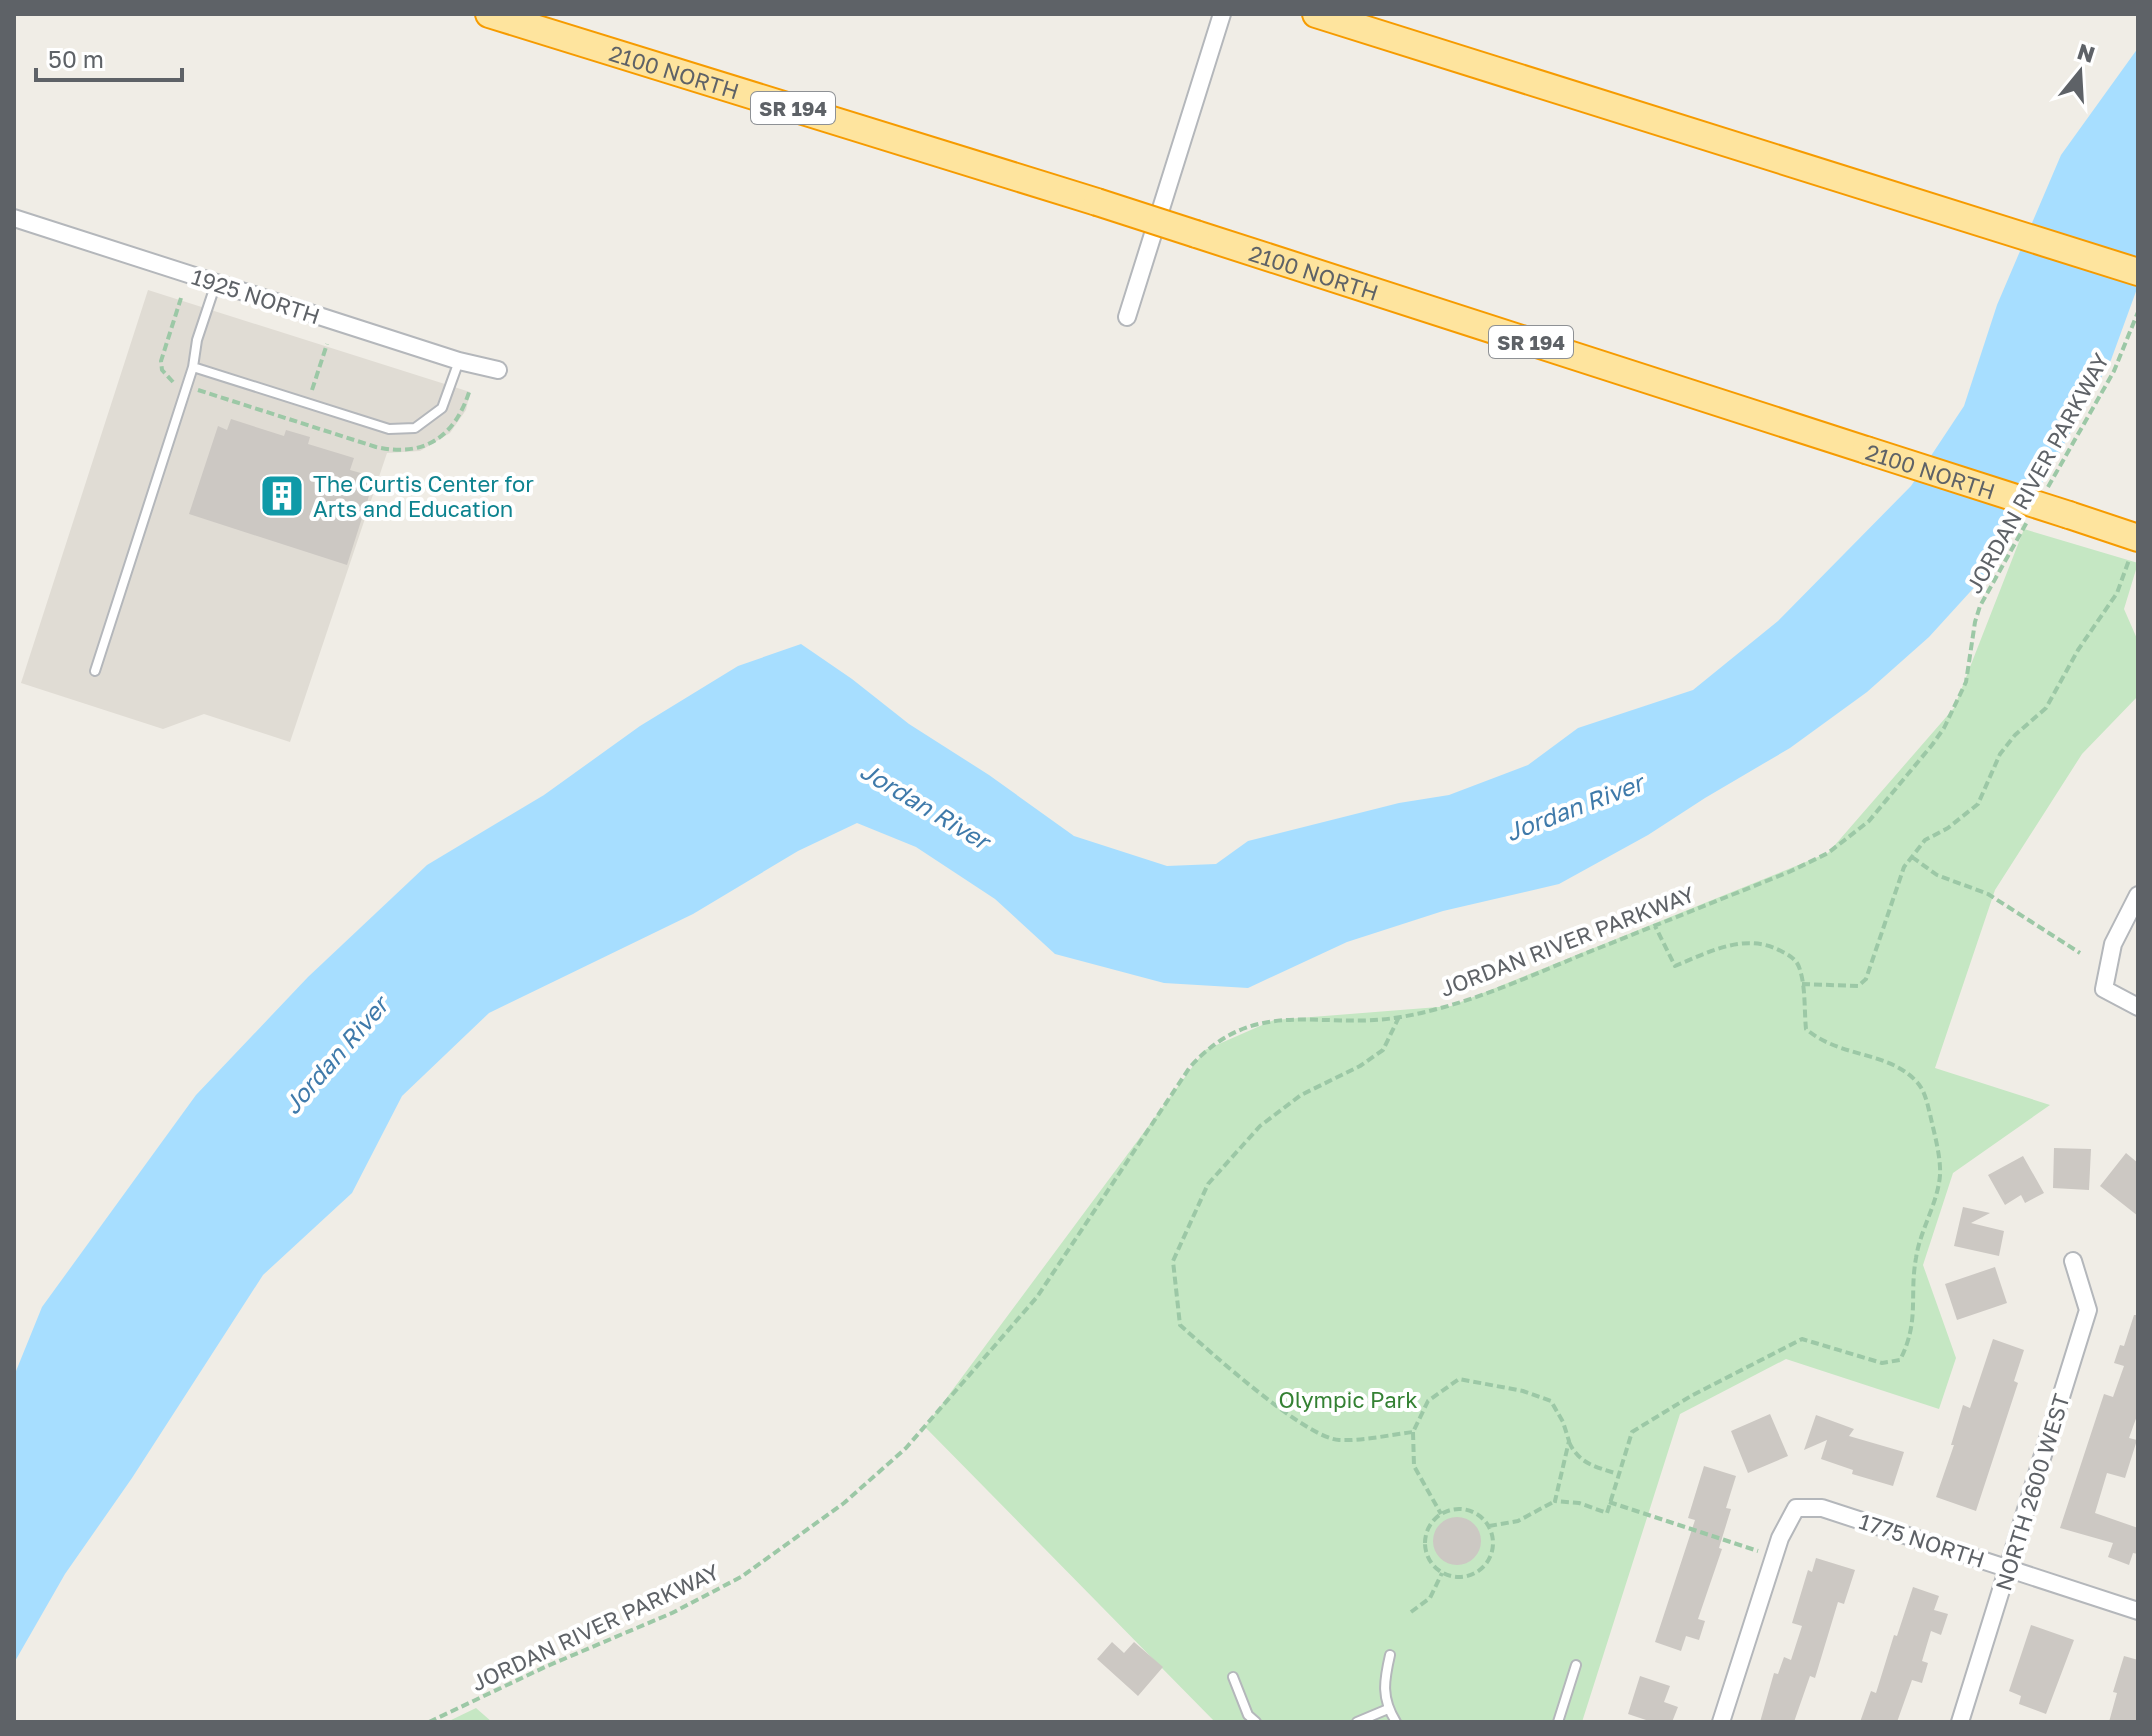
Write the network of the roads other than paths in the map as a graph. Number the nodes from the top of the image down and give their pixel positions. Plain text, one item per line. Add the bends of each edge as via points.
1 (489, 14) edge
2 (1222, 14) edge
3 (1316, 14) edge
4 (14, 218) edge
5 (2138, 272) edge
6 (216, 283) junction
7 (1127, 317) dead end
8 (459, 361) junction
9 (193, 367) junction
10 (498, 370) dead end
11 (2134, 549) edge
12 (95, 671) dead end
13 (2138, 895) edge
14 (2138, 1007) edge
15 (2073, 1261) dead end
16 (2008, 1568) junction
17 (2138, 1611) edge
18 (1390, 1655) dead end
19 (1576, 1665) dead end
20 (1233, 1677) dead end
21 (1388, 1709) junction
22 (1256, 1722) edge
23 (1357, 1722) edge
24 (1396, 1722) edge
25 (1558, 1722) edge
26 (1721, 1722) edge
27 (1960, 1722) edge

1 - 11 highway, 2100 NORTH / SR 194, bridge via 1097,202 2069,515
2 - 7 street
3 - 5 highway
4 - 6 street, 1925 NORTH
6 - 8 street, 1925 NORTH
6 - 9 lane
8 - 9 lane via 442,408 415,428 389,429
8 - 10 street, 1925 NORTH
9 - 12 lane
13 - 14 street via 2113,944 2104,989
15 - 16 street, NORTH 2600 WEST via 2088,1310
16 - 17 street, 1775 NORTH
16 - 26 street, 1775 NORTH via 1822,1508 1796,1508 1780,1538
16 - 27 street, NORTH 2600 WEST
18 - 21 lane via 1383,1686
19 - 25 lane
20 - 22 lane
21 - 23 lane
21 - 24 lane

